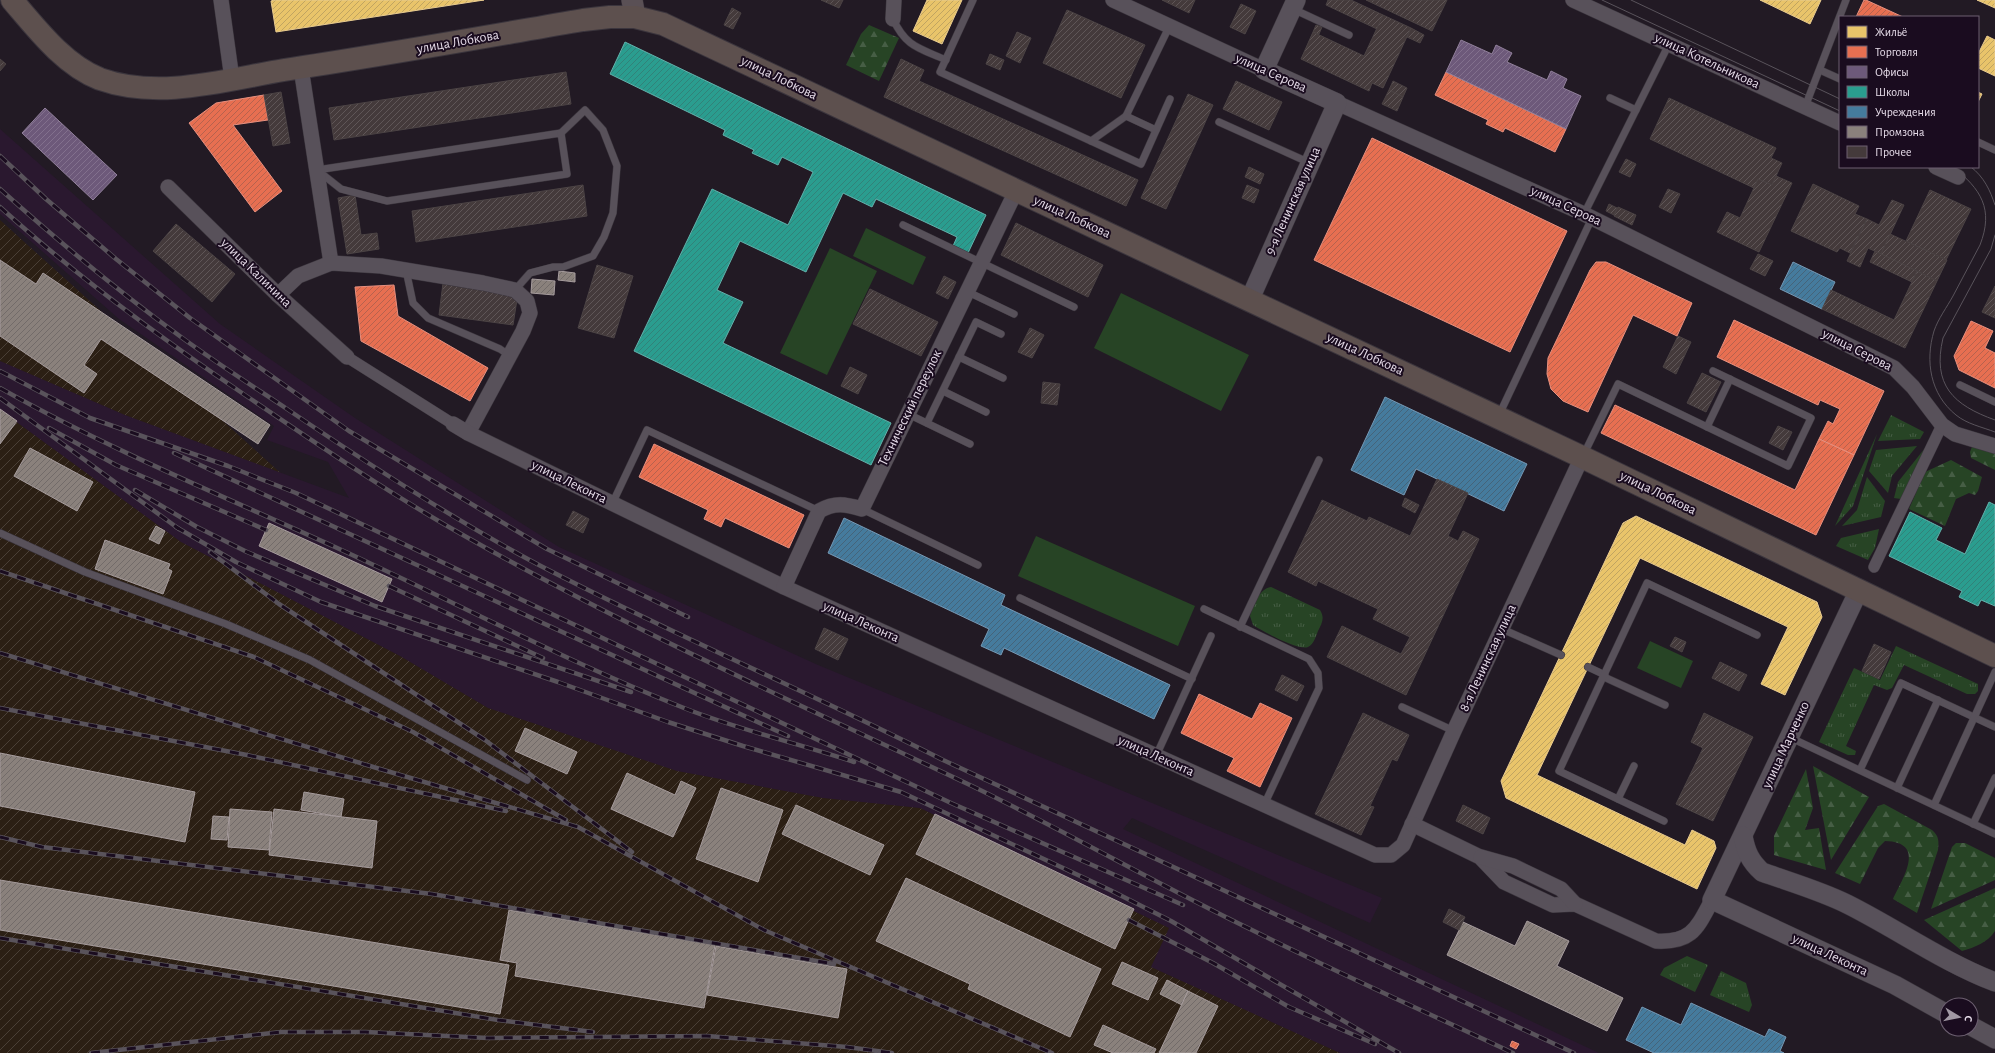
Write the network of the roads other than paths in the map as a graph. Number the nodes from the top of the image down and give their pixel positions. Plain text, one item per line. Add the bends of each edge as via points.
1 (12, 0) edge
2 (220, 0) edge
3 (894, 0) edge
4 (973, 0) edge
5 (1113, 0) edge
6 (1573, 0) edge
7 (1846, 0) edge
8 (1294, 4) edge
9 (634, 9) edge
10 (1840, 16) edge
11 (892, 19) joint
12 (1839, 19) edge
13 (1169, 27) junction
14 (1348, 35) dead end
15 (1669, 44) junction
16 (946, 60) junction
17 (301, 68) junction
18 (1264, 70) junction
19 (1820, 70) junction
20 (1839, 79) edge
21 (232, 80) junction
22 (1610, 98) dead end
23 (1170, 99) dead end
24 (1337, 102) junction
25 (1805, 107) junction
26 (1636, 110) junction
27 (1126, 116) junction
28 (1219, 122) dead end
29 (1839, 123) edge
30 (1156, 130) junction
31 (561, 133) junction
32 (1091, 141) junction
33 (1979, 142) edge
34 (1995, 150) edge
35 (1310, 163) junction
36 (1938, 168) edge
37 (317, 170) junction
38 (1958, 178) dead end
39 (168, 187) dead end
40 (1016, 191) junction
41 (1588, 216) junction
42 (903, 225) dead end
43 (981, 262) junction
44 (331, 263) junction
45 (406, 270) junction
46 (515, 290) junction
47 (966, 292) junction
48 (278, 295) junction
49 (1250, 299) junction
50 (1074, 307) dead end
51 (1014, 314) dead end
52 (1001, 334) dead end
53 (510, 356) junction
54 (347, 357) joint
55 (959, 357) junction
56 (1713, 371) dead end
57 (1003, 378) dead end
58 (1730, 379) junction
59 (1960, 385) dead end
60 (943, 391) junction
61 (1995, 402) edge
62 (986, 412) dead end
63 (908, 414) junction
64 (1498, 417) junction
65 (927, 423) junction
66 (452, 424) joint
67 (1942, 425) junction
68 (1707, 427) junction
69 (468, 433) junction
70 (970, 444) dead end
71 (1995, 446) edge
72 (1582, 457) junction
73 (1319, 460) dead end
74 (613, 502) junction
75 (862, 509) junction
76 (819, 511) junction
77 (0, 533) edge
78 (978, 565) dead end
79 (1874, 567) dead end
80 (784, 587) junction
81 (1859, 590) junction
82 (1020, 598) dead end
83 (1204, 609) dead end
84 (1240, 626) junction
85 (1502, 629) junction
86 (1757, 635) dead end
87 (1211, 636) dead end
88 (1561, 655) dead end
89 (1995, 656) edge
90 (1588, 667) dead end
91 (1995, 672) edge
92 (1604, 676) junction
93 (1192, 679) junction
94 (1938, 700) junction
95 (1665, 706) dead end
96 (1402, 707) dead end
97 (1975, 718) junction
98 (1995, 727) edge
99 (1454, 731) junction
100 (1789, 737) junction
101 (1156, 756) junction
102 (1634, 766) dead end
103 (1860, 770) junction
104 (1995, 778) edge
105 (528, 780) dead end
106 (1897, 788) junction
107 (1618, 799) junction
108 (1264, 805) junction
109 (1934, 805) junction
110 (1664, 821) dead end
111 (1412, 824) junction
112 (1974, 824) junction
113 (1995, 834) edge
114 (1743, 836) junction
115 (1390, 855) joint
116 (1712, 900) junction
117 (1995, 982) edge
118 (1939, 1010) edge
119 (1979, 1030) edge
120 (1995, 1039) edge

1 - 21 main road, улица Лобкова via 60,52 82,70 100,79 156,89
2 - 21 street
3 - 11 street
4 - 16 lane
5 - 13 street, улица Серова
6 - 15 street, улица Котельникова
7 - 10 lane
8 - 14 lane
8 - 18 street
9 - 17 main road, улица Лобкова via 610,17
9 - 40 main road, улица Лобкова
11 - 16 lane via 908,43
12 - 19 lane
13 - 18 street, улица Серова
13 - 27 lane
15 - 25 street, улица Котельникова
15 - 26 lane
16 - 32 lane via 940,72
17 - 21 main road, улица Лобкова
17 - 37 street
18 - 24 street, улица Серова
19 - 20 lane
19 - 25 lane
22 - 26 lane
23 - 30 lane
24 - 35 street, 9-я Ленинская улица
24 - 41 street, улица Серова
25 - 29 street, улица Котельникова
26 - 41 lane
27 - 30 lane
27 - 32 lane
28 - 35 lane
30 - 32 lane via 1141,164
31 - 37 lane
31 - 37 lane via 567,174 387,201 341,189
31 - 46 lane via 586,110 603,130 617,166 613,213 593,256 563,267 530,273
33 - 34 lane
35 - 49 street, 9-я Ленинская улица
36 - 38 street
37 - 44 street
39 - 48 street, улица Калинина
40 - 43 street, Технический переулок
40 - 49 main road, улица Лобкова
41 - 64 lane
41 - 67 street, улица Серова via 1894,368 1913,387
42 - 43 lane
43 - 47 street, Технический переулок
43 - 50 lane
44 - 45 street
44 - 48 street via 298,276
45 - 46 street via 483,282
45 - 53 lane via 412,303 428,318
46 - 53 street via 527,301 530,313
47 - 51 lane
47 - 63 street, Технический переулок
48 - 54 street, улица Калинина
49 - 64 main road, улица Лобкова
52 - 55 lane via 976,322
53 - 69 street
54 - 66 street, улица Леконта
55 - 57 lane
55 - 60 lane
56 - 58 lane
58 - 68 lane
58 - 68 lane via 1811,418 1805,431 1788,466
59 - 61 lane
60 - 62 lane
60 - 65 lane
63 - 65 lane
63 - 75 street, Технический переулок
64 - 72 main road, улица Лобкова
65 - 70 lane
66 - 69 street, улица Леконта
67 - 71 street, улица Серова via 1955,434
67 - 79 street
68 - 72 lane via 1618,384
69 - 74 street, улица Леконта
72 - 81 main road, улица Лобкова
72 - 85 street, 8-я Ленинская улица
73 - 84 lane
74 - 76 lane via 647,430
74 - 80 street, улица Леконта
75 - 76 street via 842,503 829,505
75 - 78 lane
76 - 80 street
77 - 105 lane via 85,572 226,624 310,660
80 - 101 street, улица Леконта
81 - 89 main road, улица Лобкова
81 - 100 street, улица Марченко
82 - 93 lane
83 - 84 lane
84 - 108 lane via 1309,659 1318,673 1319,688
85 - 88 lane
85 - 99 street, 8-я Ленинская улица
86 - 92 lane via 1647,583
87 - 93 lane
90 - 92 lane
91 - 97 lane
92 - 95 lane
92 - 107 lane via 1559,771
93 - 101 lane
94 - 97 lane
94 - 103 lane via 1902,683
94 - 106 lane
96 - 99 lane
97 - 98 lane
97 - 109 lane
99 - 111 street, 8-я Ленинская улица
100 - 103 lane
100 - 114 street, улица Марченко
101 - 108 street, улица Леконта
102 - 107 lane
103 - 106 lane
104 - 112 lane
106 - 109 lane
107 - 110 lane
108 - 115 street, улица Леконта via 1375,855
109 - 112 lane
111 - 115 street, 8-я Ленинская улица via 1403,845
111 - 116 street via 1480,857 1504,882 1553,905 1575,904 1656,941 1670,941 1690,935 1698,927
112 - 113 lane
114 - 116 street, улица Марченко
114 - 117 street via 1752,863 1762,872 1846,903 1967,971
116 - 118 street, улица Леконта via 1895,985
119 - 120 street

